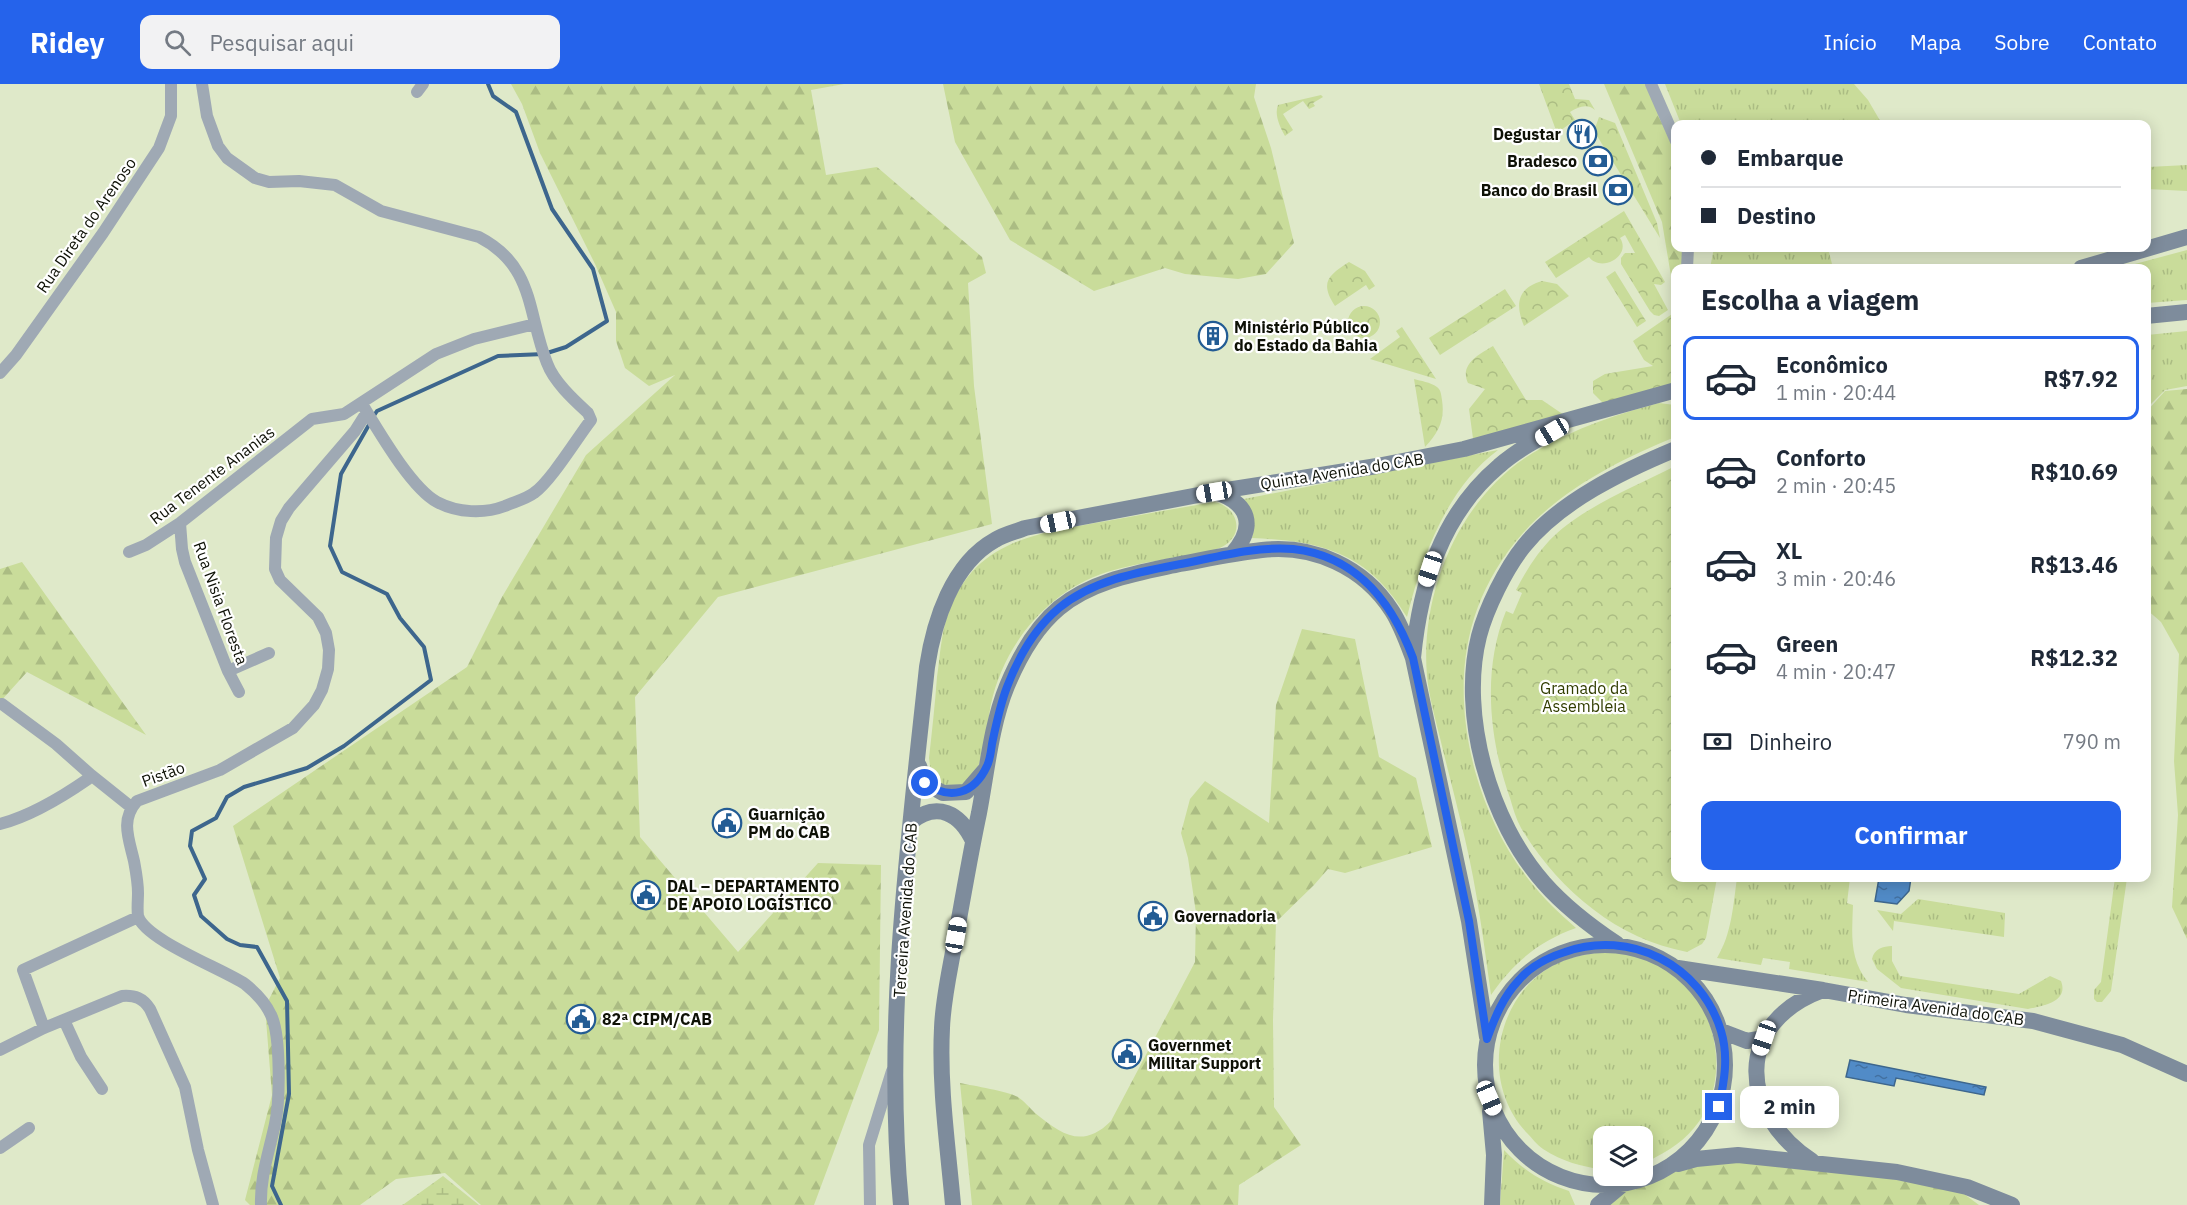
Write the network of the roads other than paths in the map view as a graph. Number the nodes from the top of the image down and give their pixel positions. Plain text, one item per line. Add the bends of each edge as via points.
1 (171, 84) edge
2 (202, 84) edge
3 (1651, 84) edge
4 (1671, 130) edge
5 (2187, 237) edge
6 (2151, 248) edge
7 (2136, 252) edge
8 (2095, 264) edge
9 (2187, 312) edge
10 (2151, 316) edge
11 (536, 324) junction
12 (0, 373) edge
13 (1671, 391) edge
14 (364, 408) junction
15 (1592, 412) junction
16 (1671, 451) edge
17 (1214, 492) junction
18 (180, 523) junction
19 (129, 552) dead end
20 (1232, 554) junction
21 (939, 618) joint
22 (269, 653) dead end
23 (1413, 658) junction
24 (228, 671) junction
25 (239, 692) dead end
26 (2, 704) dead end
27 (918, 759) junction
28 (988, 766) junction
29 (92, 774) junction
30 (131, 807) junction
31 (911, 822) junction
32 (0, 824) edge
33 (973, 841) junction
34 (138, 917) junction
35 (1617, 944) junction
36 (1678, 968) junction
37 (1823, 990) junction
38 (64, 1020) junction
39 (44, 1028) junction
40 (1721, 1031) junction
41 (1764, 1038) junction
42 (1487, 1039) junction
43 (0, 1050) edge
44 (897, 1055) junction
45 (2187, 1074) edge
46 (102, 1089) dead end
47 (1489, 1098) junction
48 (29, 1128) dead end
49 (0, 1148) edge
50 (1813, 1162) junction
51 (1671, 1166) junction
52 (1653, 1175) edge
53 (1593, 1185) edge
54 (1621, 1186) edge
55 (869, 1187) junction
56 (213, 1205) edge
57 (261, 1205) edge
58 (859, 1205) edge
59 (870, 1205) edge
60 (901, 1205) edge
61 (953, 1205) edge
62 (1492, 1205) edge
63 (1598, 1205) edge
64 (2012, 1205) edge

1 - 12 street, Rua Direta do Arenoso via 171,116 159,148 103,233
2 - 11 street via 207,116 218,146 241,169 269,182 335,185 381,212 457,230 493,245 521,277
3 - 4 street
5 - 6 main road
7 - 8 main road
9 - 10 main road
11 - 14 street via 474,339 436,354
11 - 14 street via 552,373 591,420 536,492 483,512 437,502 424,492
13 - 15 main road, Quinta Avenida do CAB
14 - 18 street, Rua Tenente Ananias via 312,420
14 - 30 street, Pistão via 355,431 289,508 276,538 275,569 280,580 318,617 326,633 328,669 314,705 293,728 267,744 220,770 137,801
15 - 17 main road, Quinta Avenida do CAB via 1464,449
15 - 23 main road via 1500,465 1466,502 1448,529 1430,569
16 - 35 main road via 1605,482 1550,519 1524,547 1493,602 1476,658 1477,737 1500,814 1543,882 1578,918
17 - 20 main road via 1239,504 1246,518 1246,533
17 - 21 main road, Quinta Avenida do CAB via 1025,528 996,539 966,564
18 - 19 street, Rua Tenente Ananias
18 - 24 street, Rua Nisia Floresta via 185,562
20 - 23 main road via 1293,549 1336,561 1380,595 1401,628
20 - 28 main road via 1134,573 1073,598 1059,608 1018,661 999,711
21 - 27 main road, Terceira Avenida do CAB via 930,648
22 - 24 street
23 - 42 main road via 1469,921
24 - 25 street, Rua Nisia Floresta
26 - 29 street
27 - 28 main road via 925,783 943,793 966,792
27 - 31 main road, Terceira Avenida do CAB
28 - 33 main road
29 - 30 street
29 - 32 street via 59,798
30 - 34 street, Pistão via 126,821 138,885
31 - 33 main road via 927,812 949,813 964,824
31 - 44 main road, Terceira Avenida do CAB via 900,928
33 - 61 main road via 942,1026
34 - 39 street via 23,970
34 - 57 street via 164,940 246,985 271,1016 278,1054 275,1122 260,1187
35 - 36 main road via 1644,950
35 - 42 main road via 1582,946 1549,957 1520,978 1499,1006
36 - 37 main road, Primeira Avenida do CAB
36 - 40 main road via 1705,996
37 - 41 main road via 1788,1007
37 - 45 main road, Primeira Avenida do CAB via 2033,1021 2121,1045
38 - 39 street
38 - 46 street
38 - 56 street via 122,996 135,996 146,1003 185,1087
39 - 43 street
40 - 41 main road via 1747,1041
40 - 51 main road via 1726,1069 1719,1107 1700,1141
41 - 50 main road via 1755,1079 1761,1102 1784,1138
42 - 47 main road via 1484,1069
44 - 55 street via 869,1145
44 - 60 main road, Terceira Avenida do CAB via 895,1101
47 - 53 main road via 1501,1125 1518,1148 1540,1166 1566,1179
47 - 62 main road via 1494,1155
48 - 49 street
50 - 51 main road via 1716,1156
50 - 64 main road via 1945,1181
51 - 52 main road
54 - 63 main road
55 - 58 street
55 - 59 street

